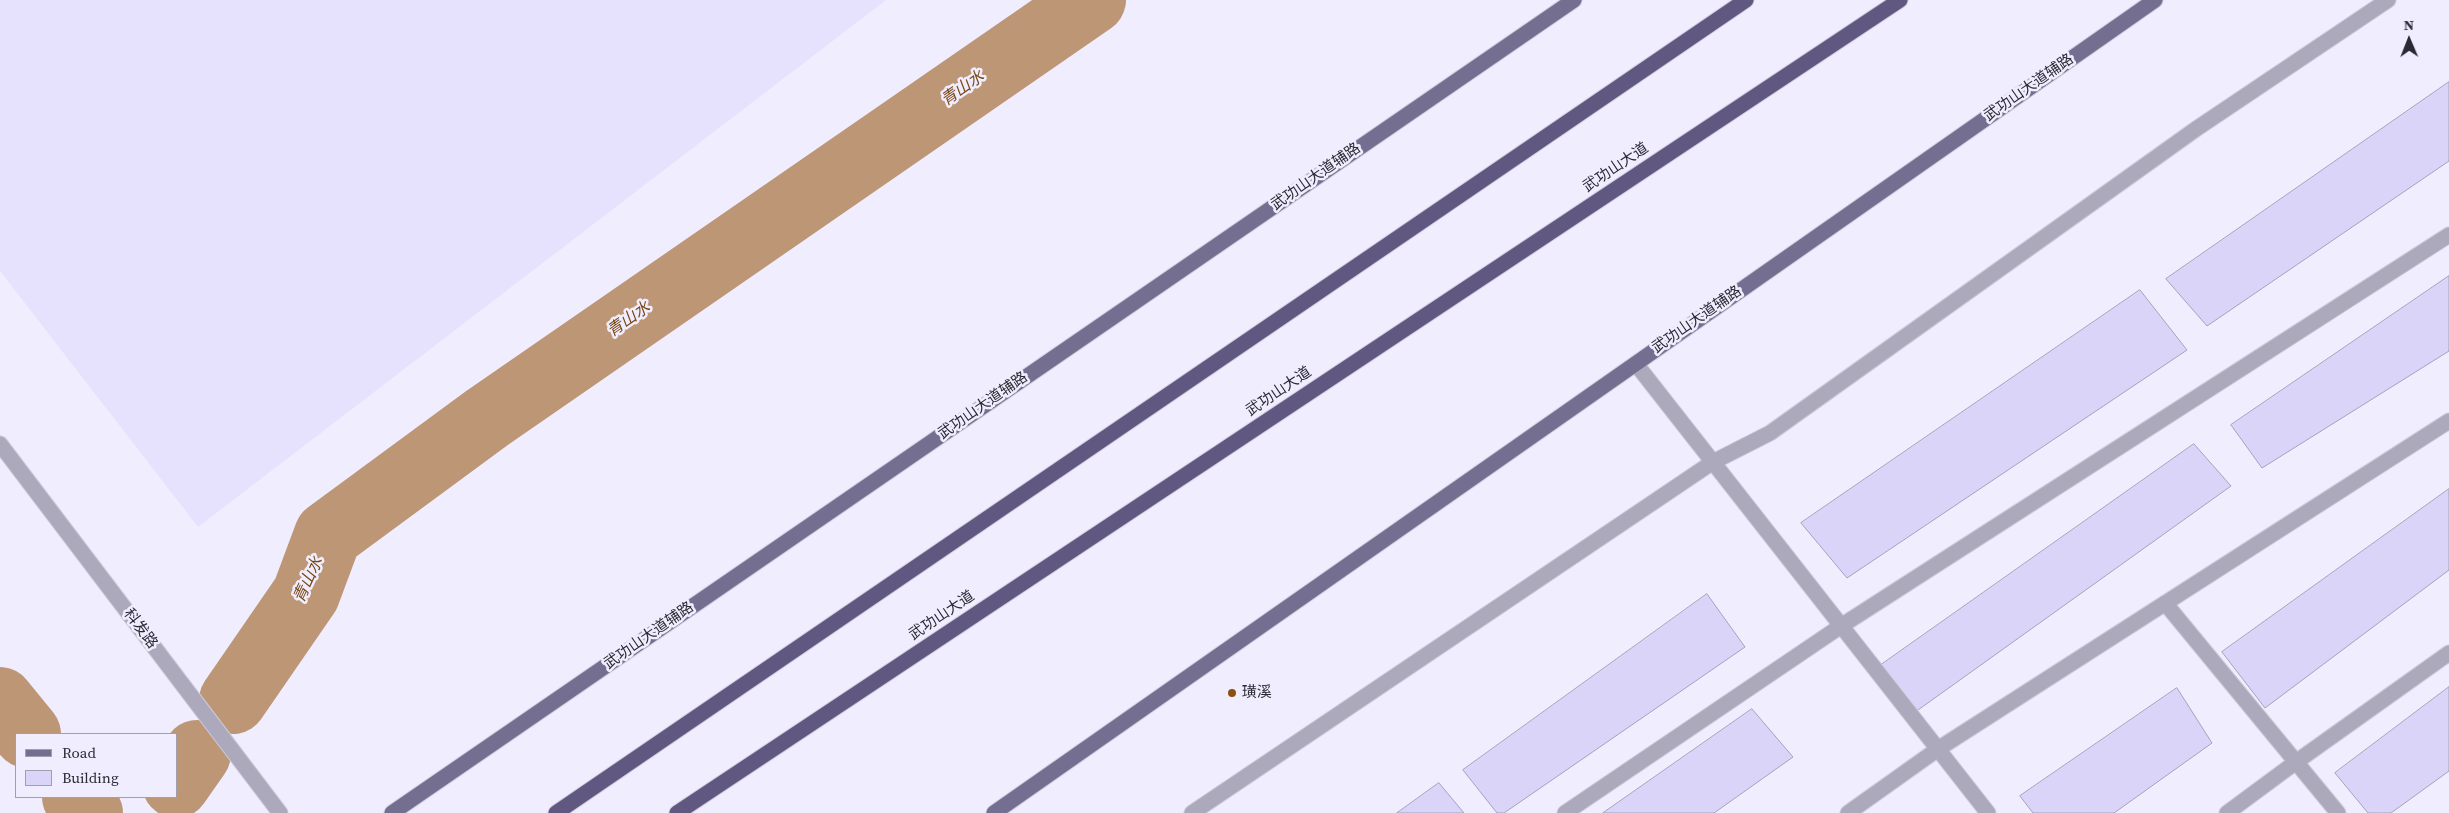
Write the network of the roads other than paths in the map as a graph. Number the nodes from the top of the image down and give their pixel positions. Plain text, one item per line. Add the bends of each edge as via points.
1 (1574, 0) edge
2 (1746, 0) edge
3 (1900, 0) edge
4 (2155, 0) edge
5 (2388, 0) edge
6 (2449, 235) edge
7 (1636, 364) junction
8 (2449, 421) edge
9 (0, 444) edge
10 (1712, 462) junction
11 (2165, 603) junction
12 (1841, 626) junction
13 (2449, 653) edge
14 (1938, 749) junction
15 (2296, 762) junction
16 (280, 813) edge
17 (392, 813) edge
18 (556, 813) edge
19 (677, 813) edge
20 (994, 813) edge
21 (1192, 813) edge
22 (1564, 813) edge
23 (1848, 813) edge
24 (1988, 813) edge
25 (2227, 813) edge
26 (2338, 813) edge

1 - 17 main road, 武功山大道辅路
2 - 18 highway
3 - 19 highway, 武功山大道
4 - 7 main road, 武功山大道辅路
5 - 10 street via 2196,129 1770,433
6 - 12 street
7 - 10 street
7 - 20 main road, 武功山大道辅路
8 - 11 street
9 - 16 street, 科发路
10 - 12 street
10 - 21 street
11 - 14 street
11 - 15 street
12 - 14 street
12 - 22 street
13 - 15 street
14 - 23 street
14 - 24 street
15 - 25 street
15 - 26 street

